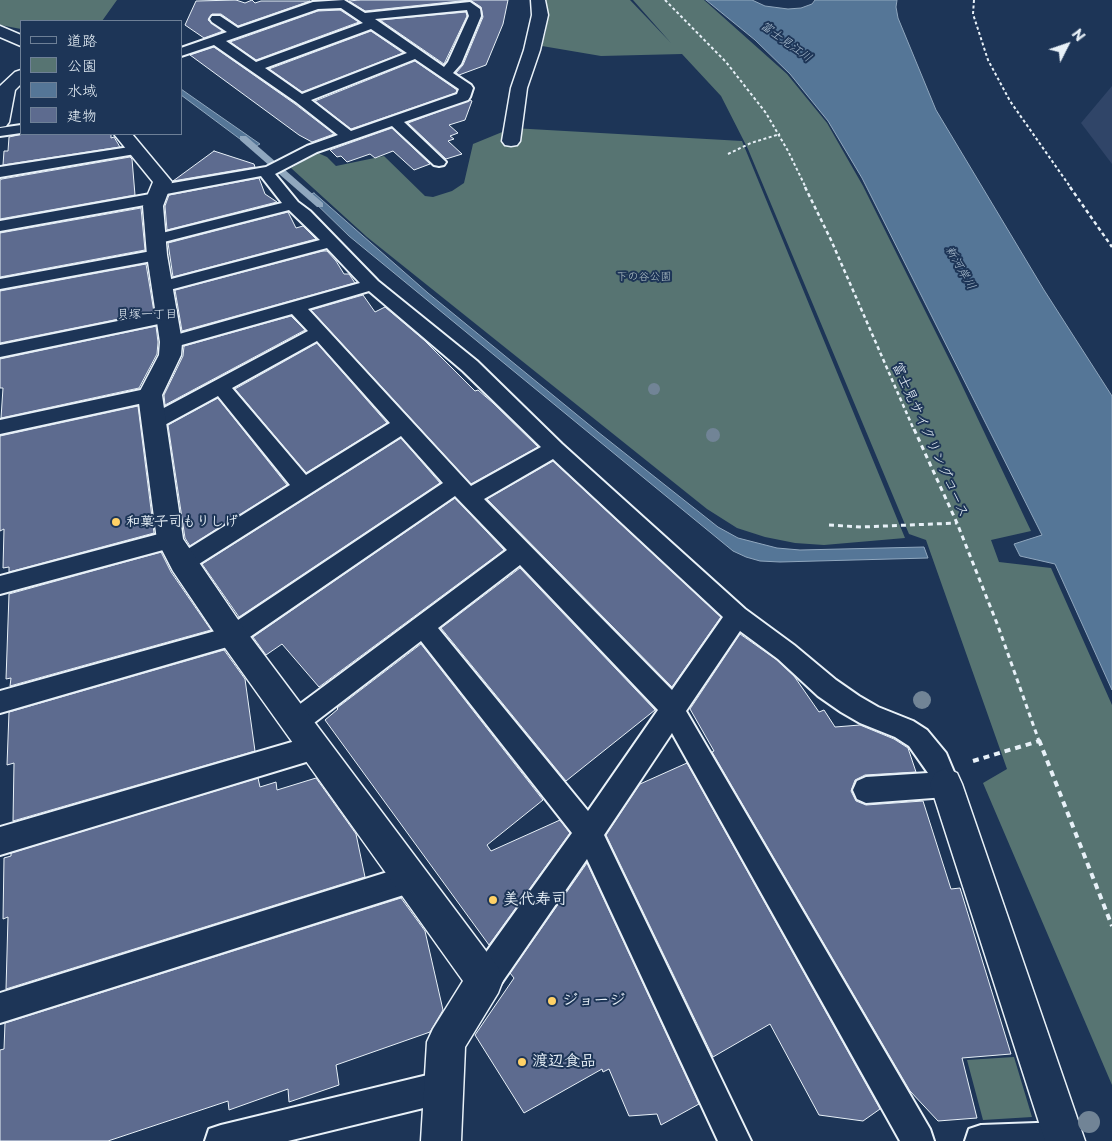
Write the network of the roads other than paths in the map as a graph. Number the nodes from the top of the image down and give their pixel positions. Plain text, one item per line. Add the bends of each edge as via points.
1 (538, 0) edge
2 (216, 19) dead end
3 (367, 20) junction
4 (0, 31) edge
5 (237, 33) junction
6 (20, 40) edge
7 (216, 40) junction
8 (182, 52) edge
9 (416, 54) junction
10 (254, 67) junction
11 (445, 73) junction
12 (20, 76) edge
13 (300, 99) junction
14 (2, 100) edge
15 (394, 120) junction
16 (0, 122) edge
17 (20, 129) edge
18 (0, 132) edge
19 (124, 135) edge
20 (348, 136) junction
21 (511, 141) dead end
22 (136, 150) junction
23 (439, 162) dead end
24 (270, 171) junction
25 (0, 172) edge
26 (158, 194) junction
27 (292, 205) junction
28 (0, 226) edge
29 (330, 242) junction
30 (156, 247) junction
31 (0, 284) edge
32 (372, 285) junction
33 (162, 287) junction
34 (296, 306) junction
35 (169, 329) junction
36 (318, 333) junction
37 (0, 351) edge
38 (220, 386) junction
39 (150, 395) junction
40 (154, 422) junction
41 (404, 425) junction
42 (0, 427) edge
43 (556, 448) junction
44 (304, 487) junction
45 (463, 491) junction
46 (176, 552) junction
47 (521, 552) junction
48 (0, 585) edge
49 (737, 616) junction
50 (422, 625) junction
51 (233, 636) junction
52 (0, 702) edge
53 (672, 710) junction
54 (297, 721) junction
55 (316, 747) junction
56 (944, 779) junction
57 (866, 790) dead end
58 (589, 833) junction
59 (0, 841) edge
60 (410, 879) junction
61 (486, 980) junction
62 (0, 1008) edge
63 (444, 1087) junction
64 (1065, 1139) edge
65 (221, 1141) edge
66 (441, 1141) edge
67 (729, 1141) edge
68 (735, 1141) edge
69 (740, 1141) edge
70 (918, 1141) edge
71 (982, 1141) edge

1 - 21 street via 540,15 519,88
2 - 5 lane
3 - 5 lane via 344,4 317,4
3 - 9 lane
3 - 10 lane
3 - 11 lane via 470,6 475,16 454,64
4 - 6 street
5 - 7 lane
7 - 8 lane
7 - 10 lane
9 - 11 lane
9 - 13 lane
10 - 13 lane
11 - 15 lane via 466,88 462,96
12 - 14 street via 7,88
13 - 20 lane
14 - 16 street
15 - 20 lane
15 - 23 lane
17 - 18 lane
19 - 22 street
20 - 24 lane via 312,149
22 - 25 lane
22 - 26 street via 163,182
24 - 26 lane
24 - 27 lane
26 - 28 lane
26 - 30 street via 153,206
27 - 29 lane
27 - 30 lane
29 - 32 lane
29 - 33 lane
30 - 31 lane
30 - 33 street
32 - 34 lane
32 - 43 lane via 470,366
33 - 35 street
34 - 35 lane
34 - 36 lane
35 - 37 lane
35 - 39 street via 170,355
36 - 38 lane
36 - 41 lane
38 - 40 lane
38 - 44 lane
39 - 40 street
39 - 42 lane
40 - 46 street
41 - 44 lane
41 - 45 lane
43 - 45 lane
43 - 49 lane
44 - 46 lane
45 - 47 lane
45 - 51 lane
46 - 48 lane
46 - 51 street
47 - 50 lane
47 - 53 lane
49 - 53 lane
49 - 56 lane via 850,704 918,738 929,750
50 - 54 lane
50 - 58 lane
51 - 52 lane
51 - 54 street
53 - 58 lane
53 - 70 lane
54 - 55 street
55 - 59 lane
55 - 60 street
56 - 57 lane
56 - 64 street
58 - 61 lane
58 - 68 lane
60 - 61 street
60 - 62 lane
61 - 63 street via 446,1042
63 - 65 lane
63 - 66 street
64 - 71 lane
67 - 68 lane
68 - 69 lane

